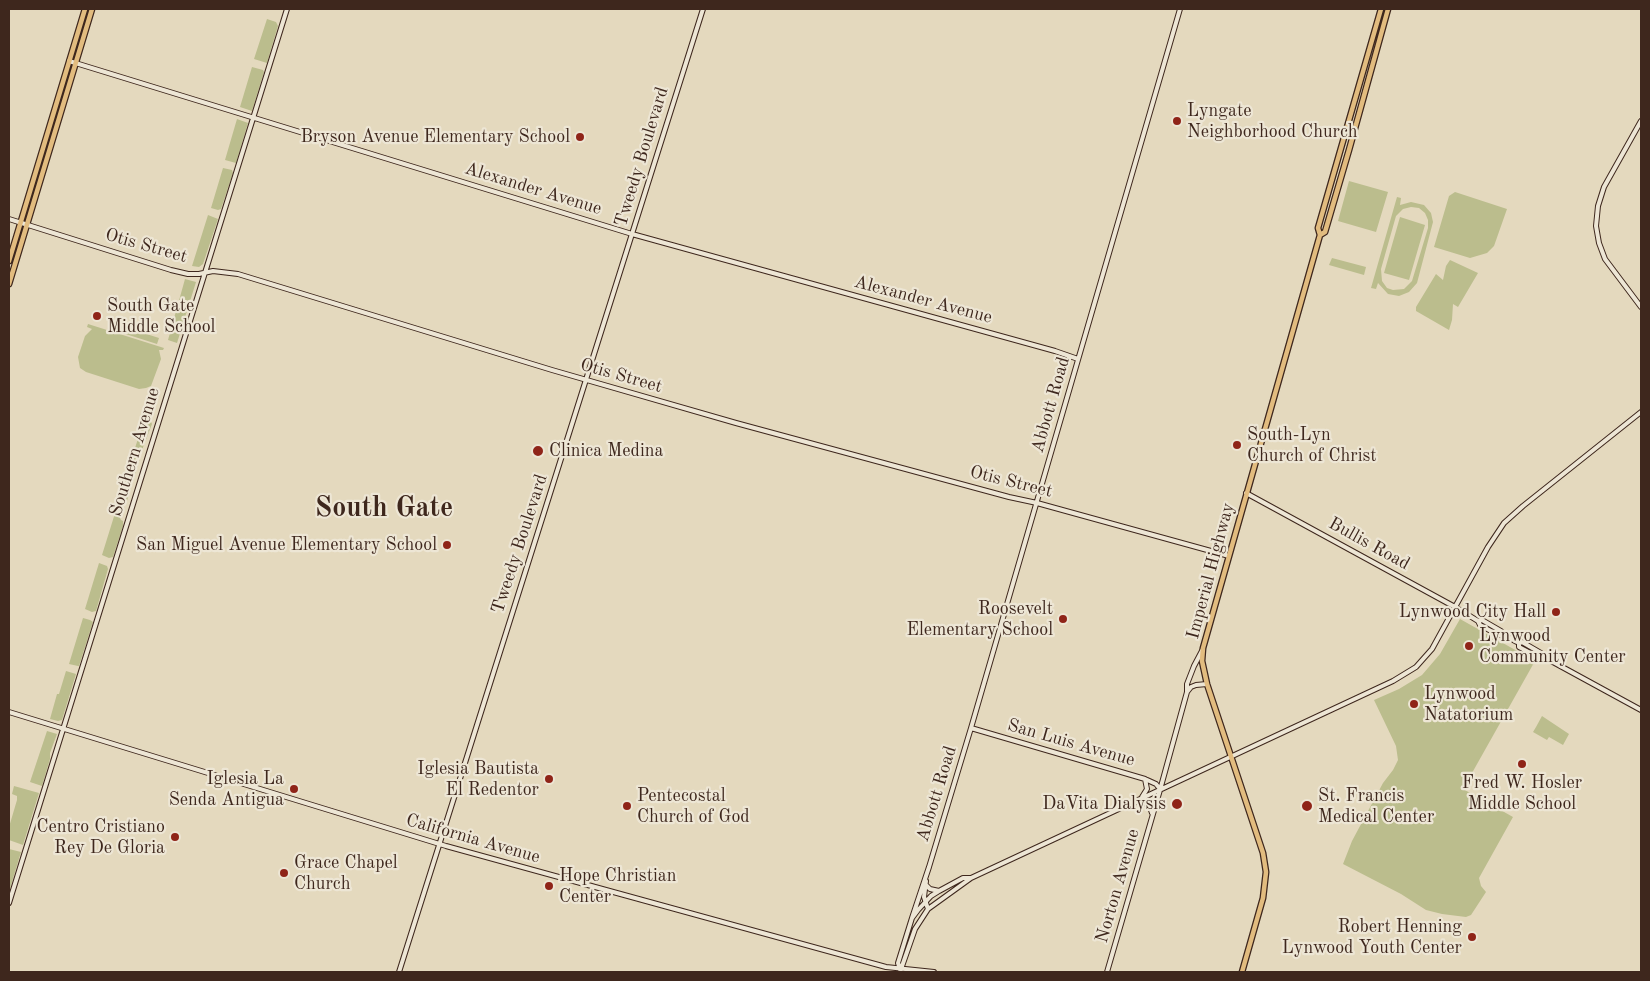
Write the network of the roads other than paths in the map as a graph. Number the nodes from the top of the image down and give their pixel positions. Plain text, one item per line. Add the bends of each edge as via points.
1 (85, 9) edge
2 (92, 9) edge
3 (286, 9) edge
4 (703, 9) edge
5 (1180, 9) edge
6 (1381, 9) edge
7 (1388, 9) edge
8 (69, 61) junction
9 (76, 63) junction
10 (253, 118) junction
11 (1641, 120) edge
12 (9, 220) edge
13 (20, 223) junction
14 (26, 225) junction
15 (632, 234) junction
16 (1320, 235) junction
17 (9, 261) edge
18 (205, 273) junction
19 (9, 284) edge
20 (1641, 308) edge
21 (1078, 359) junction
22 (586, 380) junction
23 (1641, 412) edge
24 (1246, 493) junction
25 (1037, 503) junction
26 (1229, 556) junction
27 (1456, 607) junction
28 (1203, 648) junction
29 (1207, 684) junction
30 (1187, 692) junction
31 (1641, 710) edge
32 (9, 712) edge
33 (971, 728) junction
34 (63, 729) junction
35 (1231, 757) junction
36 (1145, 779) junction
37 (1160, 790) junction
38 (1141, 798) junction
39 (1131, 803) junction
40 (1150, 823) junction
41 (440, 844) junction
42 (929, 867) junction
43 (972, 878) junction
44 (926, 885) junction
45 (939, 891) junction
46 (925, 902) junction
47 (9, 903) edge
48 (928, 909) junction
49 (912, 918) junction
50 (900, 971) edge
51 (399, 972) edge
52 (934, 972) edge
53 (1107, 972) edge
54 (1242, 972) edge

1 - 8 main road
2 - 9 main road
3 - 10 main road, Southern Avenue
4 - 15 main road, Tweedy Boulevard
5 - 21 main road, Abbott Road
6 - 16 main road, Imperial Highway via 1318,228
7 - 16 main road, Imperial Highway via 1325,232
8 - 9 main road, Alexander Avenue
8 - 13 main road
9 - 10 main road, Alexander Avenue
9 - 14 main road
10 - 15 main road, Alexander Avenue
10 - 18 main road, Southern Avenue
11 - 20 main road via 1604,187 1596,226 1605,259
12 - 13 main road, Otis Street
13 - 14 main road, Otis Street
13 - 17 main road
14 - 18 main road, Otis Street via 171,270
14 - 19 main road
15 - 21 main road, Alexander Avenue
15 - 22 main road, Tweedy Boulevard
16 - 24 main road, Imperial Highway
18 - 22 main road, Otis Street via 238,274
18 - 34 main road, Southern Avenue
21 - 25 main road, Abbott Road
22 - 25 main road, Otis Street
22 - 41 main road, Tweedy Boulevard
23 - 27 main road via 1504,523
24 - 26 main road, Imperial Highway
24 - 27 main road, Bullis Road
25 - 26 main road, Otis Street
25 - 33 main road, Abbott Road
26 - 28 main road, Imperial Highway
27 - 31 main road, Bullis Road via 1480,625
27 - 35 main road via 1432,649 1410,672
28 - 29 main road, Imperial Highway
28 - 30 main road, Norton Avenue via 1187,684
29 - 30 main road via 1191,687
29 - 35 main road, Imperial Highway
30 - 37 main road, Norton Avenue
32 - 34 main road, California Avenue
33 - 36 main road, San Luis Avenue
33 - 42 main road, Abbott Road
34 - 41 main road, California Avenue
34 - 47 main road, Southern Avenue
35 - 37 main road
35 - 54 main road, Imperial Highway via 1266,872 1263,898
36 - 37 main road, San Luis Avenue
36 - 38 main road via 1147,789
37 - 38 main road
37 - 40 main road, Norton Avenue
38 - 39 main road
39 - 40 main road via 1149,804 1152,812
39 - 43 main road
40 - 53 main road, Norton Avenue
41 - 50 main road, California Avenue
41 - 51 main road, Tweedy Boulevard
42 - 44 main road, Abbott Road
42 - 49 main road, Abbott Road
43 - 45 main road via 963,878
43 - 48 main road
44 - 45 main road
44 - 46 main road, Abbott Road
45 - 46 main road
46 - 48 main road, Abbott Road
46 - 49 main road
48 - 50 main road via 915,929
49 - 50 main road, Abbott Road via 898,963
50 - 52 main road, California Avenue

